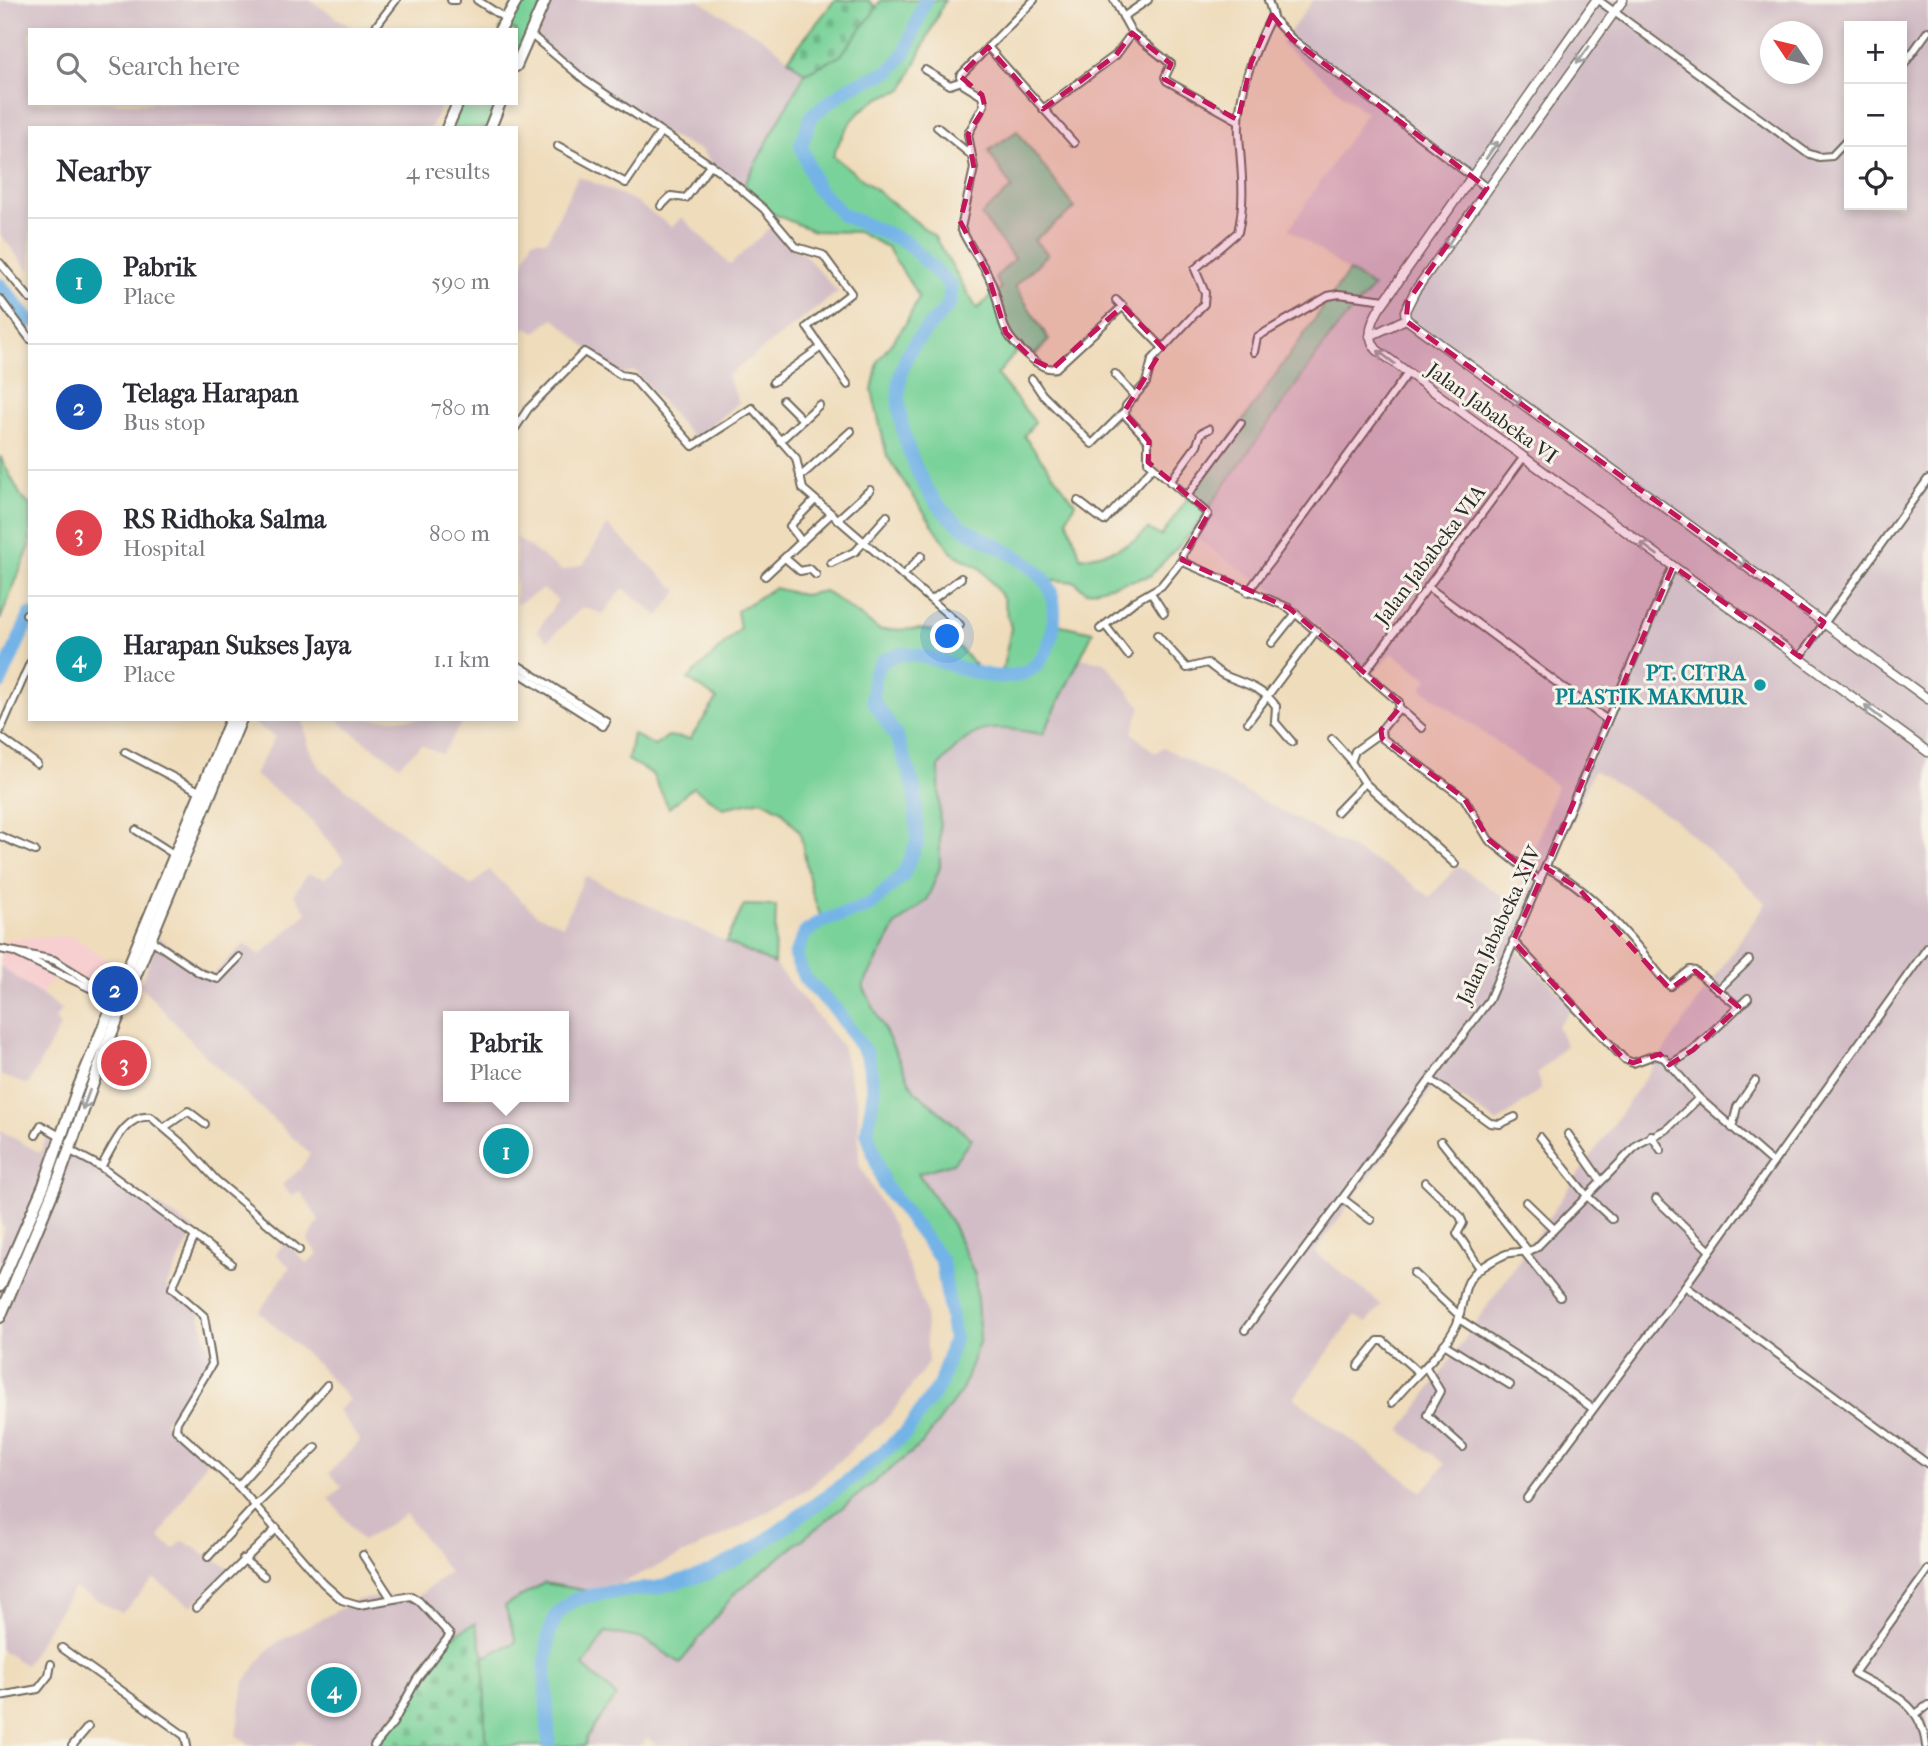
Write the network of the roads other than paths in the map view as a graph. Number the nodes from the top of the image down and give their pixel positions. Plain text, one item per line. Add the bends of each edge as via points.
1 (396, 0) edge
2 (451, 0) edge
3 (456, 0) edge
4 (477, 0) edge
5 (517, 0) edge
6 (545, 0) edge
7 (1034, 0) edge
8 (1114, 0) edge
9 (1148, 0) edge
10 (1268, 0) edge
11 (1597, 0) edge
12 (1623, 0) edge
13 (1614, 12) junction
14 (1272, 15) junction
15 (1123, 18) junction
16 (503, 24) edge
17 (375, 28) edge
18 (1928, 31) edge
19 (1132, 33) junction
20 (530, 34) junction
21 (988, 47) junction
22 (1907, 59) edge
23 (518, 61) edge
24 (925, 70) dead end
25 (962, 81) junction
26 (457, 105) edge
27 (499, 105) edge
28 (1043, 109) junction
29 (1239, 121) junction
30 (448, 126) edge
31 (491, 126) edge
32 (937, 127) dead end
33 (660, 133) junction
34 (1844, 143) edge
35 (1074, 144) dead end
36 (558, 146) dead end
37 (971, 155) junction
38 (711, 164) junction
39 (1472, 177) junction
40 (1487, 188) junction
41 (661, 206) dead end
42 (0, 263) edge
43 (28, 297) edge
44 (0, 299) edge
45 (1116, 300) dead end
46 (1385, 300) junction
47 (1123, 306) junction
48 (1406, 319) junction
49 (28, 336) edge
50 (1370, 336) junction
51 (820, 348) junction
52 (1163, 348) junction
53 (1254, 352) dead end
54 (1408, 373) junction
55 (1115, 374) dead end
56 (1032, 379) dead end
57 (773, 382) dead end
58 (848, 385) dead end
59 (1135, 397) junction
60 (783, 400) dead end
61 (819, 405) dead end
62 (1124, 412) junction
63 (803, 420) junction
64 (1241, 423) dead end
65 (518, 424) edge
66 (1209, 429) dead end
67 (851, 431) dead end
68 (780, 441) junction
69 (1523, 458) junction
70 (1153, 467) junction
71 (800, 477) junction
72 (1928, 479) edge
73 (1170, 482) junction
74 (870, 490) dead end
75 (1188, 497) junction
76 (815, 500) junction
77 (1078, 501) dead end
78 (887, 516) dead end
79 (834, 517) junction
80 (802, 542) junction
81 (863, 542) junction
82 (921, 556) dead end
83 (785, 558) junction
84 (1182, 560) junction
85 (831, 563) dead end
86 (1673, 566) junction
87 (816, 575) dead end
88 (765, 576) dead end
89 (903, 576) junction
90 (961, 578) dead end
91 (1428, 587) junction
92 (1248, 592) junction
93 (1151, 593) junction
94 (933, 599) junction
95 (1296, 612) junction
96 (1164, 613) dead end
97 (1823, 624) junction
98 (960, 625) dead end
99 (1316, 631) junction
100 (1157, 635) dead end
101 (1272, 643) dead end
102 (1802, 654) junction
103 (1128, 655) dead end
104 (518, 665) edge
105 (28, 668) edge
106 (518, 672) edge
107 (1364, 673) junction
108 (1267, 696) junction
109 (1928, 699) edge
110 (1399, 708) junction
111 (1607, 720) junction
112 (230, 721) edge
113 (240, 721) edge
114 (1248, 722) dead end
115 (1422, 728) dead end
116 (0, 731) edge
117 (1380, 733) junction
118 (0, 737) edge
119 (1332, 739) dead end
120 (1292, 742) dead end
121 (125, 752) dead end
122 (1928, 752) edge
123 (1350, 759) junction
124 (37, 764) dead end
125 (1364, 783) junction
126 (201, 792) junction
127 (1337, 812) dead end
128 (136, 830) dead end
129 (0, 836) edge
130 (35, 851) dead end
131 (175, 855) junction
132 (1455, 864) dead end
133 (1546, 868) junction
134 (1540, 881) junction
135 (151, 940) junction
136 (1513, 941) junction
137 (1928, 947) edge
138 (0, 949) edge
139 (239, 957) dead end
140 (1749, 960) dead end
141 (1718, 990) junction
142 (116, 998) junction
143 (1748, 998) dead end
144 (1739, 1007) junction
145 (1669, 1065) junction
146 (1431, 1080) junction
147 (1755, 1081) dead end
148 (1699, 1098) junction
149 (1515, 1117) dead end
150 (205, 1124) dead end
151 (165, 1127) junction
152 (1732, 1128) junction
153 (1568, 1134) dead end
154 (36, 1135) dead end
155 (1651, 1135) junction
156 (62, 1137) junction
157 (1540, 1137) dead end
158 (1441, 1141) dead end
159 (68, 1150) junction
160 (1661, 1150) dead end
161 (1773, 1163) junction
162 (100, 1167) junction
163 (1601, 1181) junction
164 (1424, 1182) dead end
165 (1587, 1196) junction
166 (1343, 1199) junction
167 (1656, 1199) dead end
168 (1526, 1202) dead end
169 (1612, 1219) dead end
170 (1371, 1220) dead end
171 (1554, 1229) junction
172 (195, 1236) junction
173 (299, 1250) dead end
174 (1710, 1251) junction
175 (1527, 1252) junction
176 (230, 1263) dead end
177 (1481, 1269) junction
178 (1414, 1273) dead end
179 (0, 1286) edge
180 (1685, 1286) junction
181 (1560, 1297) dead end
182 (0, 1317) edge
183 (1459, 1318) junction
184 (1245, 1330) dead end
185 (1444, 1344) junction
186 (1358, 1366) dead end
187 (1427, 1369) junction
188 (1418, 1372) junction
189 (327, 1384) dead end
190 (1510, 1385) dead end
191 (1392, 1403) dead end
192 (1592, 1408) junction
193 (316, 1447) dead end
194 (1464, 1447) dead end
195 (1928, 1464) edge
196 (238, 1486) junction
197 (1527, 1498) dead end
198 (256, 1505) junction
199 (277, 1528) junction
200 (363, 1555) dead end
201 (208, 1557) dead end
202 (243, 1559) junction
203 (1928, 1570) edge
204 (264, 1576) dead end
205 (391, 1598) junction
206 (196, 1608) dead end
207 (62, 1648) dead end
208 (51, 1664) dead end
209 (0, 1696) edge
210 (1928, 1704) edge
211 (1917, 1713) junction
212 (88, 1727) dead end
213 (72, 1746) edge
214 (187, 1746) edge
215 (374, 1746) edge
216 (1926, 1746) edge

1 - 17 street
2 - 3 street
4 - 16 street
5 - 16 highway
6 - 20 highway
7 - 21 street
8 - 15 street
9 - 15 street
10 - 14 street
11 - 13 street
39 -> 11 street
12 - 13 street
13 - 34 street via 1807,153 1832,156
13 -> 40 street
14 - 29 street via 1251,63
14 - 39 street via 1292,39
15 - 19 street
18 - 22 street
19 - 28 street via 1116,55
19 - 29 street via 1171,64 1167,81
20 - 23 highway
20 - 33 street
21 - 25 street via 964,70
21 - 28 street
24 - 25 street via 950,85
25 - 37 street via 982,96 984,104 968,134
26 - 30 highway
27 - 31 highway
28 - 35 street
29 - 52 street via 1244,181 1238,232 1198,266 1195,274 1205,301
32 - 37 street
33 - 36 street via 626,183
33 - 38 street
37 - 47 street via 973,176 961,228 988,275 1000,320 1016,346 1052,369
38 - 41 street via 686,198 670,196
38 - 51 street via 764,209 796,247 823,255 850,291 807,325
39 - 40 street
39 - 46 street
40 -> 48 street via 1408,302
42 - 43 street
44 - 49 street
45 - 47 street
46 - 50 street
46 - 53 street via 1328,296 1257,337
47 - 52 street
48 - 50 street
48 -> 97 street, Jalan Jababeka VI
54 -> 50 street, Jalan Jababeka VI via 1377,350
51 - 57 street
51 - 58 street
52 - 59 street
54 - 69 street, Jalan Jababeka VI
54 - 92 street
55 - 59 street
56 - 62 street via 1092,444
59 - 62 street
60 - 63 street
61 - 63 street
62 - 70 street via 1147,440 1146,460
63 - 68 street
64 - 75 street
65 - 68 street via 584,352 620,375 632,377 693,446 749,407
66 - 73 street via 1201,433
67 - 71 street
68 - 71 street via 796,458
86 -> 69 street, Jalan Jababeka VI
69 - 91 street, Jalan Jababeka VIA
70 - 73 street
70 - 77 street via 1104,521
71 - 76 street via 802,487
72 - 97 street
73 - 75 street
74 - 79 street
75 - 84 street via 1207,517
76 - 79 street
76 - 80 street via 790,526
78 - 81 street
79 - 80 street
79 - 81 street
80 - 83 street
81 - 85 street via 856,551
81 - 89 street
82 - 89 street
83 - 87 street
83 - 88 street
84 - 92 street
84 - 93 street
86 - 102 street, Jalan Jababeka VI
86 - 111 street, Jalan Jababeka XIV
89 - 94 street
90 - 94 street
91 - 107 street, Jalan Jababeka VIA
91 - 111 street
92 - 95 street
93 - 96 street
93 - 103 street via 1103,627
94 - 98 street
95 - 99 street
95 - 101 street
97 - 102 street
97 - 109 street, Jalan Jababeka VI
99 - 107 street
99 - 108 street
100 - 108 street via 1188,668 1207,663
122 -> 102 street, Jalan Jababeka VI
104 - 106 street via 606,721 603,726
105 - 116 street
107 - 110 street via 1399,702
108 - 114 street
108 - 120 street via 1276,706 1273,719 1277,727
110 - 115 street
110 - 117 street
111 - 133 street, Jalan Jababeka XIV
112 - 126 highway
113 - 135 highway
117 - 123 street
117 - 134 street via 1464,798 1489,840
118 - 124 street
119 - 123 street
121 - 126 street
123 - 125 street
125 - 127 street
125 - 132 street
126 - 131 highway
128 - 131 street
129 - 130 street
131 - 142 highway
133 - 134 street, Jalan Jababeka XIV
133 - 141 street via 1578,888 1670,986 1690,970
134 - 136 street, Jalan Jababeka XIV
135 - 139 street via 200,973 218,979
135 -> 159 highway
136 - 145 street via 1624,1059 1633,1063 1655,1055
136 - 146 street, Jalan Jababeka XIV via 1485,1007
137 - 161 street
138 - 142 street
140 - 141 street
141 - 144 street
142 - 156 highway
143 - 144 street
144 - 145 street via 1693,1050
145 - 148 street
146 - 149 street via 1490,1123
146 - 166 street, Jalan Jababeka XIV
147 - 152 street via 1737,1107
148 - 152 street
148 - 155 street via 1667,1129
150 - 151 street via 188,1111
151 - 162 street via 151,1116 133,1120
151 - 173 street via 216,1180
152 - 161 street
153 - 163 street
154 - 156 street via 41,1125
155 - 160 street
155 - 163 street
156 - 179 highway
157 - 165 street
158 - 175 street
159 - 162 street
159 - 182 highway
161 - 174 street
162 - 172 street
163 - 165 street
164 - 177 street via 1463,1220 1457,1234
165 - 169 street
165 - 171 street
166 - 170 street
166 - 184 street, Jalan Jababeka XIV
167 - 174 street
168 - 171 street
171 - 175 street
172 - 176 street
172 - 196 street via 172,1288 204,1316 212,1364 176,1427
174 - 180 street
175 - 177 street via 1507,1254
175 - 181 street
177 - 183 street via 1469,1282
178 - 183 street
180 - 192 street
180 - 195 street
183 - 185 street
183 - 192 street
185 - 187 street
185 - 190 street
186 - 188 street via 1383,1340
187 - 188 street
187 - 194 street via 1440,1391 1427,1415
188 - 191 street
189 - 196 street
192 - 197 street
193 - 198 street
196 - 198 street
198 - 199 street
198 - 201 street
199 - 202 street
199 - 205 street via 342,1600 359,1605
200 - 205 street
202 - 204 street
202 - 206 street
203 - 211 street via 1854,1673
205 - 215 street via 415,1598 450,1635
207 - 214 street via 185,1736
208 - 209 street via 38,1689
210 - 211 street
211 - 216 street
212 - 213 street

